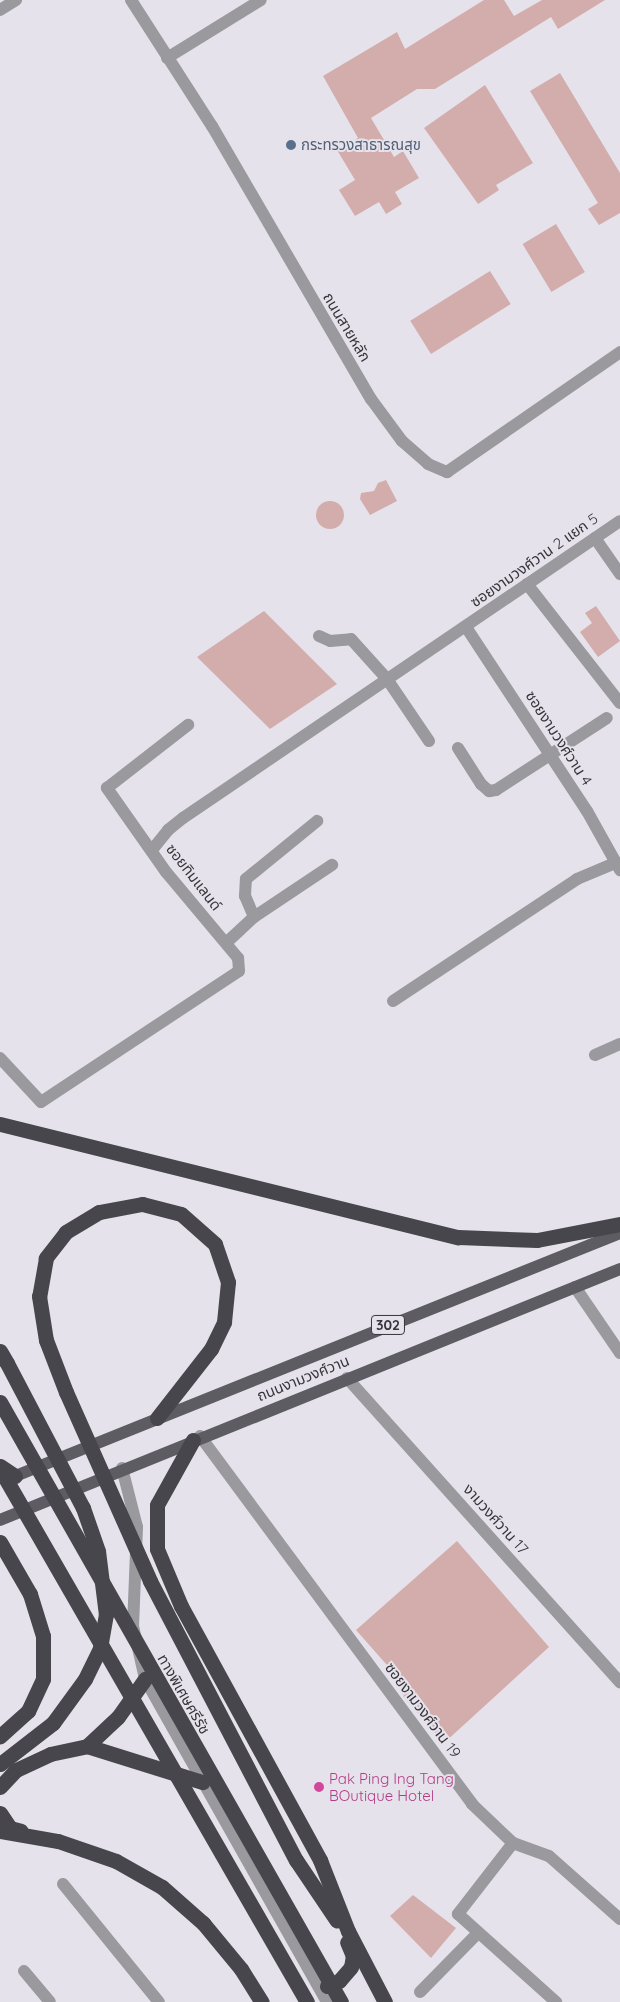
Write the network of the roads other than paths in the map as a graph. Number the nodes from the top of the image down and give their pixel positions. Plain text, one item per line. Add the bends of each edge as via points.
1 (16, 0) edge
2 (131, 0) edge
3 (261, 0) edge
4 (0, 10) edge
5 (167, 58) junction
6 (620, 352) edge
7 (620, 521) edge
8 (595, 538) junction
9 (620, 574) edge
10 (527, 584) junction
11 (466, 627) junction
12 (319, 636) dead end
13 (387, 680) junction
14 (620, 703) edge
15 (607, 718) dead end
16 (188, 725) dead end
17 (429, 741) dead end
18 (458, 748) dead end
19 (550, 754) junction
20 (317, 821) dead end
21 (152, 850) junction
22 (332, 865) dead end
23 (618, 866) edge
24 (254, 917) junction
25 (226, 943) junction
26 (393, 1001) dead end
27 (620, 1044) edge
28 (595, 1055) dead end
29 (0, 1058) edge
30 (0, 1124) edge
31 (620, 1224) edge
32 (620, 1233) edge
33 (620, 1269) edge
34 (575, 1286) junction
35 (0, 1351) edge
36 (620, 1353) edge
37 (348, 1378) junction
38 (0, 1402) edge
39 (157, 1418) junction
40 (196, 1438) junction
41 (0, 1468) edge
42 (122, 1468) junction
43 (15, 1476) junction
44 (0, 1482) edge
45 (0, 1520) edge
46 (0, 1542) edge
47 (145, 1679) junction
48 (620, 1682) edge
49 (0, 1736) edge
50 (87, 1746) junction
51 (0, 1764) edge
52 (202, 1782) junction
53 (0, 1787) edge
54 (0, 1813) edge
55 (0, 1831) edge
56 (58, 1841) junction
57 (513, 1843) junction
58 (63, 1884) dead end
59 (620, 1919) edge
60 (345, 1929) junction
61 (478, 1933) junction
62 (24, 1971) dead end
63 (375, 1981) junction
64 (420, 1992) dead end
65 (328, 1995) edge
66 (50, 2002) edge
67 (159, 2002) edge
68 (262, 2002) edge
69 (307, 2002) edge
70 (385, 2002) edge
71 (556, 2002) edge

1 - 4 street
2 - 5 street, ถนนสายหลัก
3 - 5 street
5 - 6 street, ถนนสายหลัก via 212,126 371,399 402,441 428,464 447,472
7 - 8 street, ซอยงามวงศ์วาน 2 แยก 5
8 - 9 street
8 - 10 street, ซอยงามวงศ์วาน 2 แยก 5
10 - 11 street, ซอยงามวงศ์วาน 2 แยก 5
10 - 14 street
11 - 13 street, ซอยทิมแลนด์
11 - 19 street, ซอยงามวงศ์วาน 4
12 - 13 street via 330,641 350,638
13 - 17 street
13 - 21 street, ซอยทิมแลนด์ via 183,818
15 - 19 street
16 - 21 street via 107,788
18 - 19 street via 472,772 489,791 500,788
19 - 23 street, ซอยงามวงศ์วาน 4
20 - 24 street via 246,879 245,896
21 - 25 street, ซอยทิมแลนด์ via 166,872
22 - 24 street
23 - 26 street via 577,879
24 - 25 street
25 - 29 street, ซอยทิมแลนด์ via 238,958 239,971 55,1096 41,1102 33,1097
27 - 28 street
30 - 31 highway via 458,1237 537,1240
32 - 39 main road, ถนนงามวงศ์วาน / 302
33 - 34 main road, ถนนงามวงศ์วาน / 302
34 - 36 street
34 - 37 main road, ถนนงามวงศ์วาน / 302
35 - 51 highway, bridge via 83,1508 98,1551 106,1615 100,1648 85,1679 53,1723
37 - 40 main road, ถนนงามวงศ์วาน / 302
37 - 48 street, งามวงศ์วาน 17
38 - 65 highway, ทางพิเศษศรีรัช, bridge
39 - 43 main road, ถนนงามวงศ์วาน / 302
39 - 60 highway, bridge via 211,1349 224,1322 228,1282 215,1244 181,1214 142,1204 100,1212 66,1232 46,1258 39,1296 46,1340 150,1581 296,1860
40 - 42 main road, ถนนงามวงศ์วาน / 302
40 - 57 street, ซอยงามวงศ์วาน 19 via 472,1804
40 - 60 highway via 157,1505 157,1549 181,1606 320,1860
41 - 43 highway
41 - 69 highway, bridge
42 - 45 main road, ถนนงามวงศ์วาน / 302
42 - 47 street via 137,1527 133,1626
43 - 44 main road, ถนนงามวงศ์วาน / 302
46 - 49 highway via 30,1594 43,1645 43,1679 28,1711
47 - 50 highway via 118,1717
47 - 52 street
50 - 52 highway
50 - 53 highway via 42,1758 16,1770
52 - 65 street
54 - 56 highway via 10,1828
55 - 56 highway
56 - 68 highway via 116,1861 162,1887 202,1923 241,1969
57 - 59 street via 549,1856
57 - 61 street via 458,1912
58 - 67 street
60 - 63 highway
60 - 65 highway via 353,1956 351,1967
61 - 64 street
61 - 71 street
62 - 66 street
63 - 65 highway via 362,1976
63 - 70 highway

